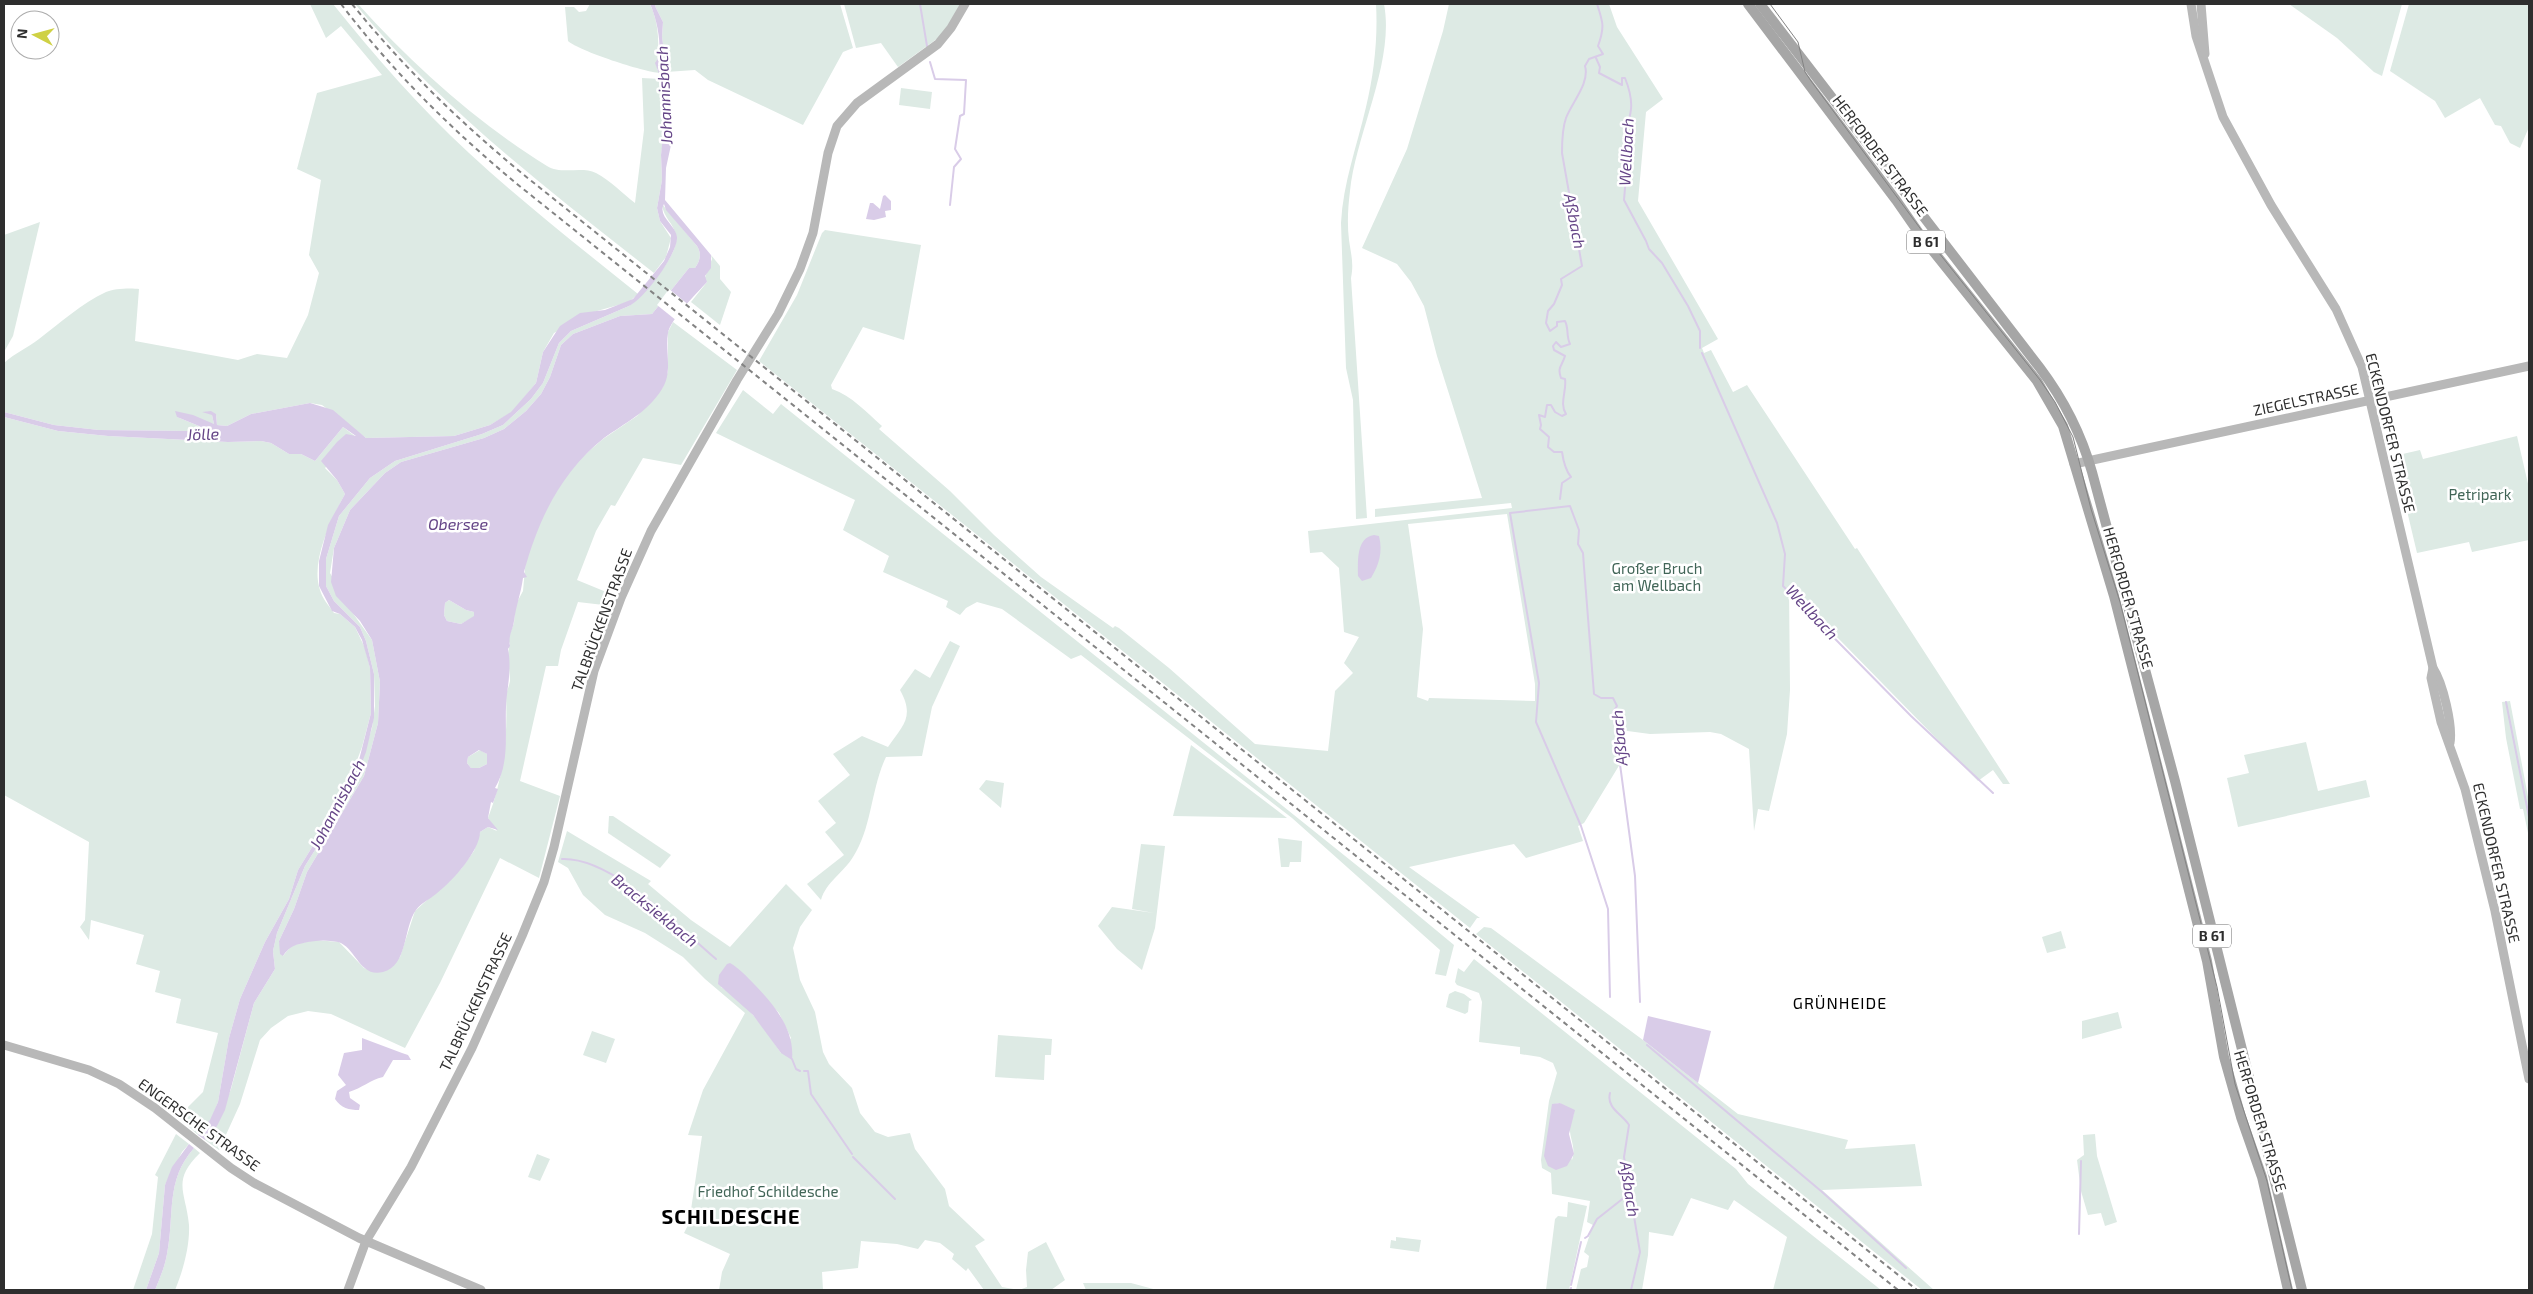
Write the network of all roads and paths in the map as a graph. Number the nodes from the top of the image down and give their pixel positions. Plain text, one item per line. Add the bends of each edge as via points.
1 (965, 4) edge
2 (1748, 4) edge
3 (1760, 4) edge
4 (2191, 4) edge
5 (2201, 4) edge
6 (2205, 59) junction
7 (1934, 232) junction
8 (1921, 236) junction
9 (2529, 366) edge
10 (2370, 401) junction
11 (2089, 459) junction
12 (2074, 464) junction
13 (2171, 768) junction
14 (2161, 780) junction
15 (4, 1045) edge
16 (2529, 1079) edge
17 (366, 1241) junction
18 (348, 1290) edge
19 (481, 1290) edge
20 (2288, 1290) edge
21 (2302, 1290) edge

1 - 17 main road, TALBRÜCKENSTRASSE via 938,44 857,103 837,126 828,154 813,233 800,269 769,330 651,531 621,598 594,671 549,864 522,936 472,1048 411,1167
2 - 8 main road, HERFORDER STRASSE / B 61
3 - 7 main road, HERFORDER STRASSE / B 61
4 - 6 main road, ECKENDORFER STRASSE via 2196,36
5 - 6 main road, ECKENDORFER STRASSE
6 - 10 main road, ECKENDORFER STRASSE via 2221,112 2247,163 2336,309 2362,367
7 - 8 main road
7 - 11 main road, HERFORDER STRASSE / B 61 via 2046,376 2076,424
8 - 12 main road, HERFORDER STRASSE / B 61 via 2037,381 2063,426
9 - 10 main road, ZIEGELSTRASSE
10 - 11 main road, ZIEGELSTRASSE
10 - 16 main road, ECKENDORFER STRASSE via 2433,668 2431,678 2444,736 2450,743 2465,789 2493,902
11 - 12 main road, ZIEGELSTRASSE
11 - 13 main road, HERFORDER STRASSE / B 61
12 - 14 main road, HERFORDER STRASSE / B 61 via 2114,596
13 - 14 main road via 2163,772
13 - 21 main road, HERFORDER STRASSE / B 61
14 - 20 main road, HERFORDER STRASSE / B 61 via 2207,962 2224,1057 2262,1177
15 - 17 main road, ENGERSCHE STRASSE via 89,1070 118,1084 248,1179
17 - 18 main road, TALBRÜCKENSTRASSE
17 - 19 main road, ENGERSCHE STRASSE

